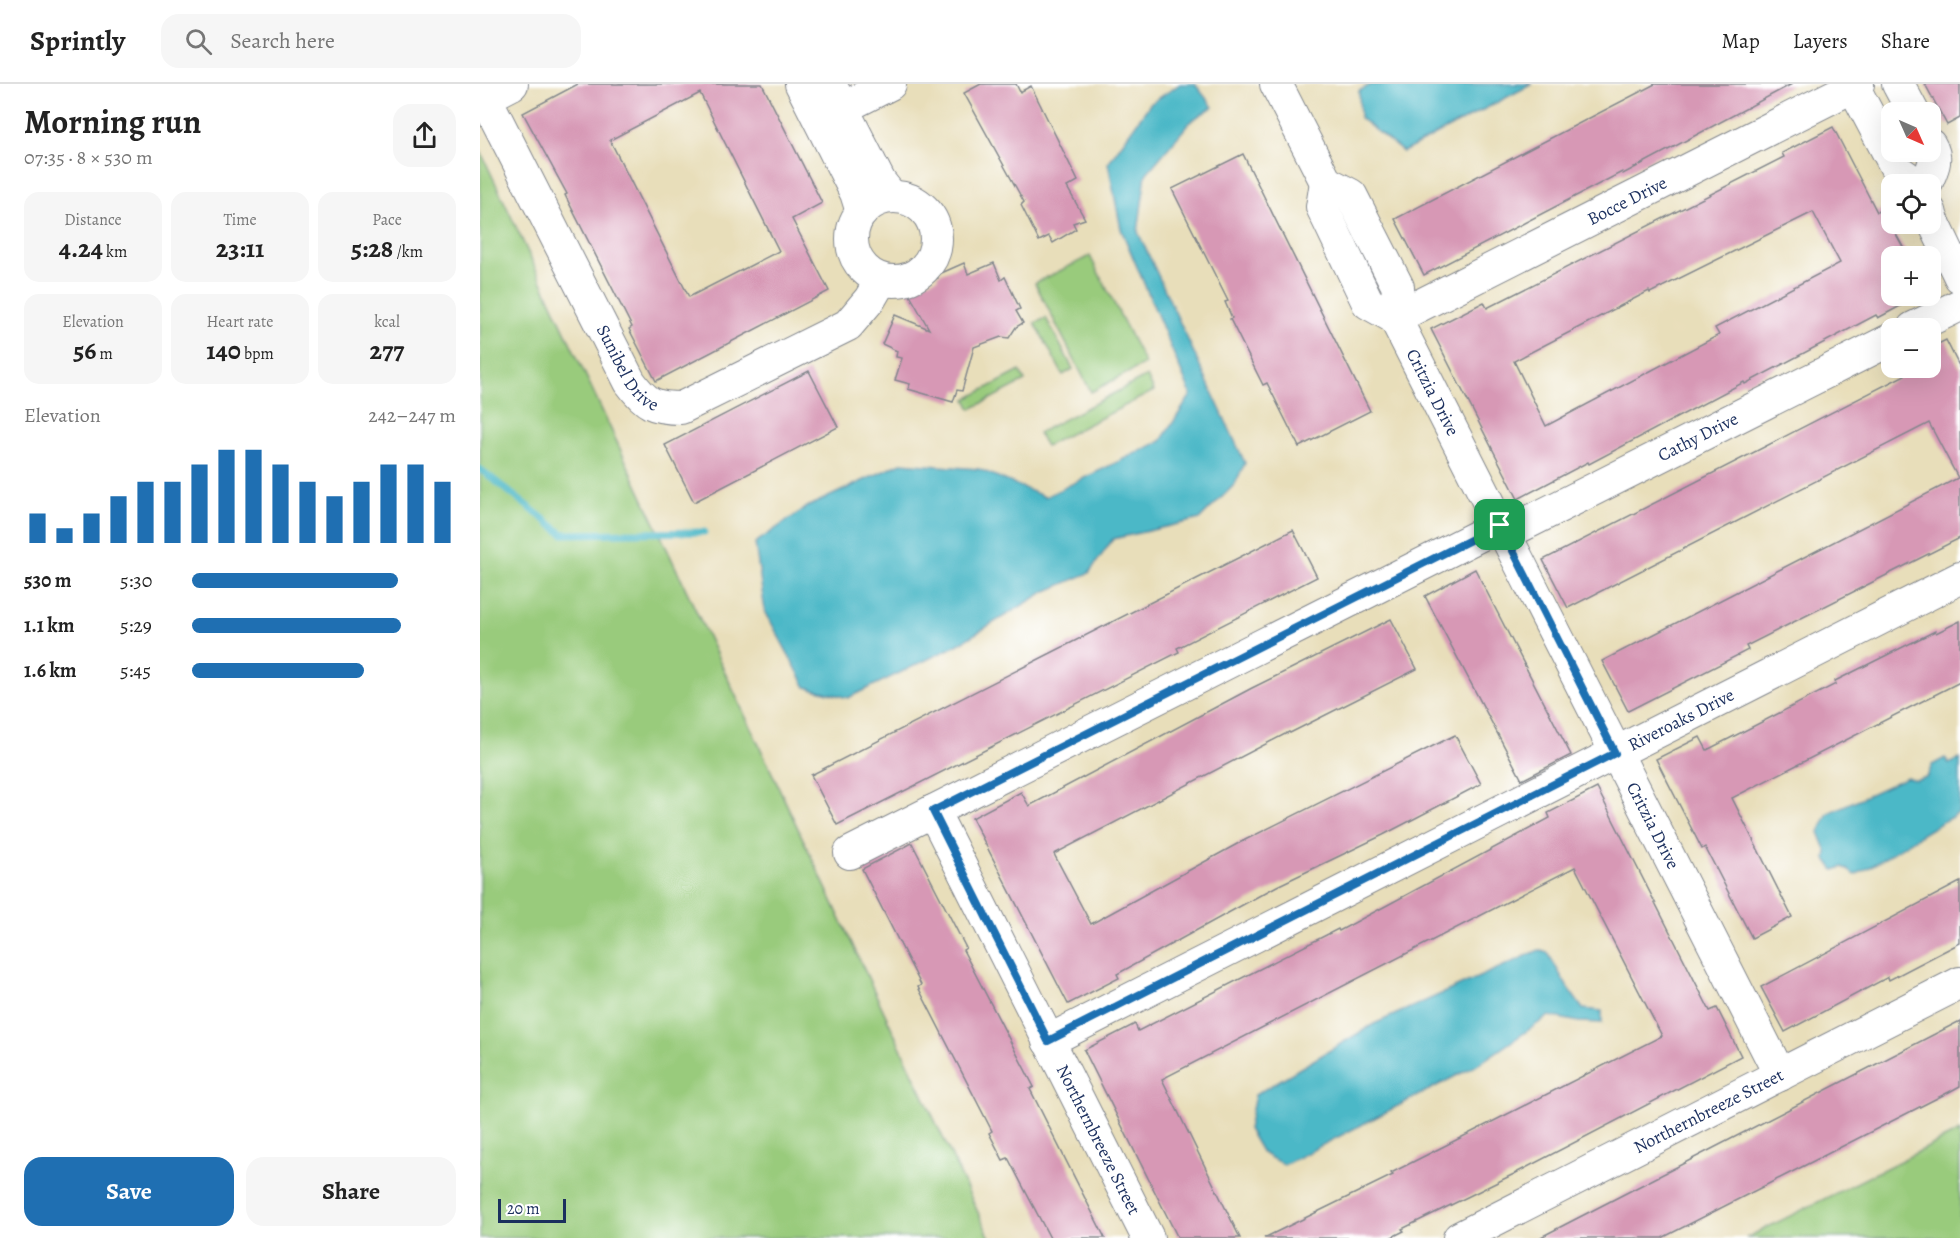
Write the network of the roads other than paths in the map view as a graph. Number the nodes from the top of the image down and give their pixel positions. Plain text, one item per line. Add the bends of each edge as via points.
1 (801, 84) edge
2 (890, 84) edge
3 (1276, 84) edge
4 (1898, 84) edge
5 (1854, 85) edge
6 (492, 90) edge
7 (1908, 102) edge
8 (831, 104) edge
9 (1960, 165) edge
10 (1902, 174) edge
11 (1941, 176) edge
12 (892, 197) junction
13 (862, 212) junction
14 (1939, 234) edge
15 (1960, 277) edge
16 (881, 280) junction
17 (1960, 304) edge
18 (1395, 318) junction
19 (1933, 318) edge
20 (1881, 344) edge
21 (1503, 530) junction
22 (1960, 578) edge
23 (1615, 753) junction
24 (933, 811) junction
25 (850, 853) dead end
26 (1960, 983) edge
27 (1048, 1041) junction
28 (1780, 1075) junction
29 (1148, 1238) edge
30 (1459, 1238) edge

1 - 8 street
2 - 8 street
3 - 18 street via 1326,182 1351,195 1398,287
4 - 7 street
5 - 10 street
5 - 18 street, Bocce Drive
6 - 16 street, Sunibel Drive via 630,382 639,395 661,408 681,408 848,325
8 - 12 street
8 - 13 street
9 - 11 street
12 - 13 street via 871,204
12 - 16 street via 906,198 928,213 936,231 935,251 930,264 908,280
13 - 16 street via 852,237 854,251 859,264
14 - 15 street
17 - 19 street
18 - 21 street, Critzia Drive
20 - 21 street, Cathy Drive
21 - 23 street, Critzia Drive
21 - 24 street, Cathy Drive
22 - 23 street, Riveroaks Drive
23 - 27 street, Riveroaks Drive
23 - 28 street, Critzia Drive
24 - 25 street, Cathy Drive
24 - 27 street
26 - 28 street, Northernbreeze Street
27 - 29 street, Northernbreeze Street
28 - 30 street, Northernbreeze Street

